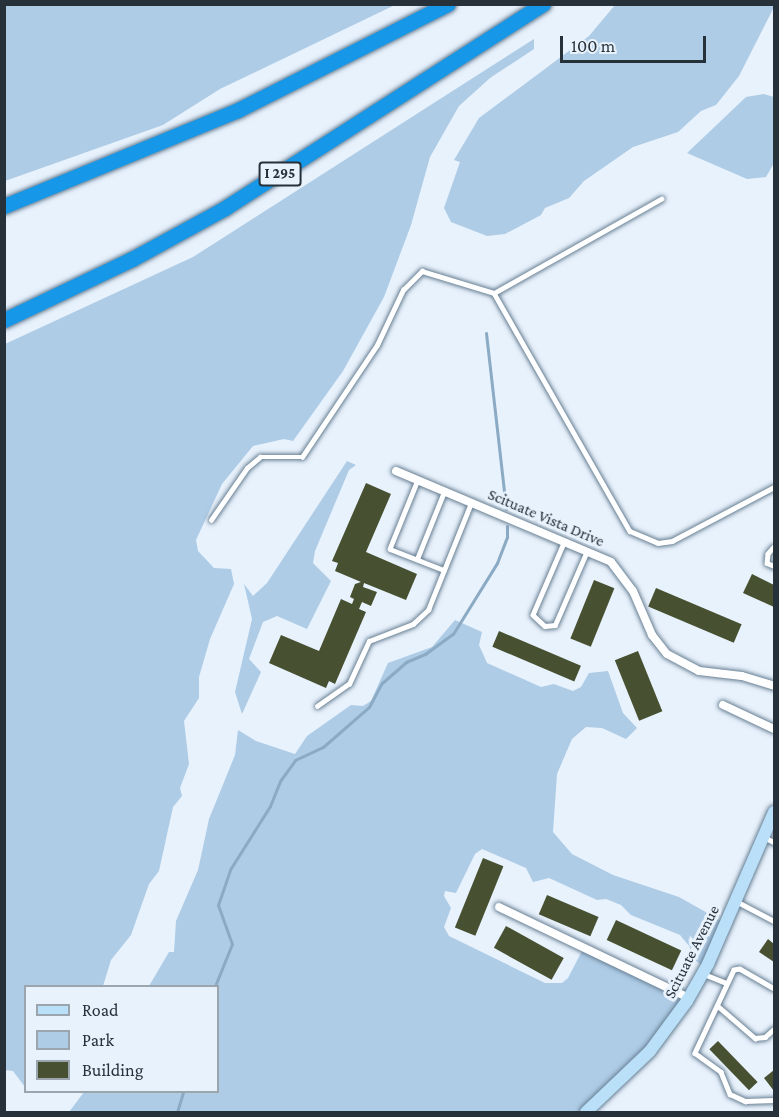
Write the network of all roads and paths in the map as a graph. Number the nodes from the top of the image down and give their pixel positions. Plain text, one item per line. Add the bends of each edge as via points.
1 (448, 4) edge
2 (543, 4) edge
3 (661, 199) dead end
4 (4, 206) edge
5 (494, 293) junction
6 (4, 320) edge
7 (396, 471) dead end
8 (418, 480) junction
9 (774, 487) edge
10 (444, 492) junction
11 (471, 503) junction
12 (211, 520) dead end
13 (565, 541) junction
14 (774, 547) edge
15 (587, 550) junction
16 (417, 559) junction
17 (774, 567) edge
18 (444, 570) junction
19 (774, 686) edge
20 (723, 705) dead end
21 (317, 706) dead end
22 (774, 729) edge
23 (774, 812) edge
24 (769, 840) edge
25 (736, 901) junction
26 (499, 907) dead end
27 (774, 921) edge
28 (703, 974) junction
29 (726, 983) junction
30 (774, 989) edge
31 (689, 998) junction
32 (719, 1006) junction
33 (774, 1029) edge
34 (774, 1100) edge
35 (586, 1113) edge

1 - 4 highway via 227,115
2 - 6 highway, I 295 via 225,208 124,263
3 - 5 lane
5 - 9 lane via 630,531 658,543 672,541
5 - 12 lane via 436,272 414,275 372,353 302,457 260,457 247,468
7 - 8 street, Scituate Vista Drive
8 - 10 street, Scituate Vista Drive
8 - 16 lane via 390,549
10 - 11 street, Scituate Vista Drive
10 - 16 lane
11 - 13 street, Scituate Vista Drive
11 - 18 lane
13 - 15 street, Scituate Vista Drive
13 - 15 lane via 533,615 538,623 555,625
14 - 17 lane via 767,563
15 - 19 street, Scituate Vista Drive via 620,571 641,606 652,635 667,654 699,671 742,676
16 - 18 lane
18 - 21 lane via 422,618 369,641 349,684
20 - 22 street
23 - 24 main road, Scituate Avenue
24 - 25 main road, Scituate Avenue
25 - 27 lane
25 - 28 main road, Scituate Avenue
26 - 31 street
28 - 29 lane
28 - 31 main road, Scituate Avenue
29 - 30 lane via 731,973 740,969
29 - 32 lane
31 - 35 main road, Scituate Avenue via 650,1051
32 - 33 lane via 755,1038 765,1037
32 - 34 lane via 697,1047 697,1059 721,1072 730,1094 745,1101

